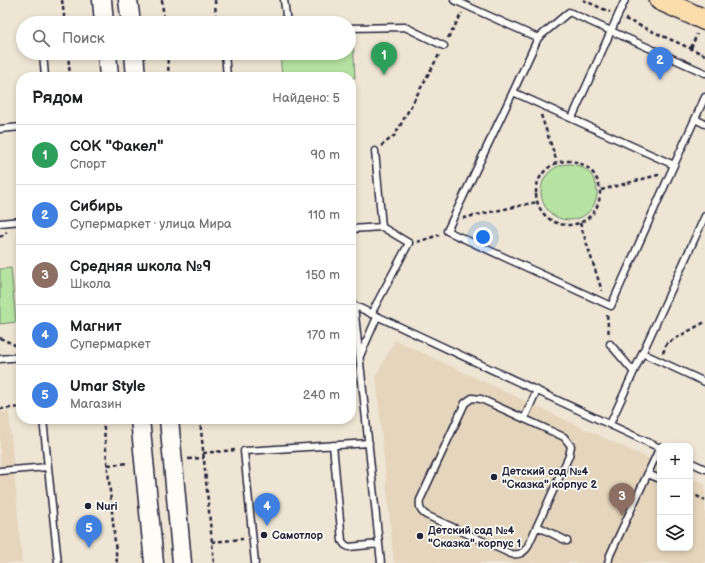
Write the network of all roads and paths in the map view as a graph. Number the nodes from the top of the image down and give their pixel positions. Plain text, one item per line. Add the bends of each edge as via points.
1 (62, 0) edge
2 (102, 0) edge
3 (128, 0) edge
4 (162, 0) edge
5 (215, 0) edge
6 (284, 0) edge
7 (454, 0) edge
8 (583, 0) edge
9 (625, 0) edge
10 (660, 0) edge
11 (466, 5) junction
12 (64, 16) edge
13 (103, 16) edge
14 (130, 16) edge
15 (163, 16) edge
16 (216, 16) edge
17 (286, 16) edge
18 (618, 16) junction
19 (705, 20) edge
20 (356, 28) edge
21 (611, 31) junction
22 (538, 38) junction
23 (444, 46) junction
24 (705, 55) edge
25 (44, 60) edge
26 (69, 60) edge
27 (108, 60) edge
28 (135, 60) edge
29 (167, 60) edge
30 (226, 60) edge
31 (45, 72) edge
32 (70, 72) edge
33 (109, 72) edge
34 (136, 72) edge
35 (168, 72) edge
36 (227, 72) edge
37 (705, 73) edge
38 (513, 92) junction
39 (705, 97) edge
40 (545, 106) junction
41 (572, 118) junction
42 (695, 119) junction
43 (705, 124) edge
44 (16, 127) edge
45 (0, 129) edge
46 (375, 151) joint
47 (557, 162) junction
48 (674, 165) junction
49 (668, 179) junction
50 (601, 190) junction
51 (537, 202) junction
52 (705, 216) edge
53 (452, 220) junction
54 (16, 221) edge
55 (0, 223) edge
56 (580, 223) junction
57 (382, 228) junction
58 (356, 229) edge
59 (447, 231) junction
60 (409, 243) junction
61 (606, 304) junction
62 (356, 307) edge
63 (374, 316) junction
64 (705, 322) edge
65 (356, 334) edge
66 (0, 338) edge
67 (610, 344) joint
68 (16, 346) edge
69 (642, 353) junction
70 (16, 357) edge
71 (360, 357) junction
72 (0, 359) edge
73 (659, 361) junction
74 (633, 371) junction
75 (705, 382) edge
76 (537, 390) junction
77 (16, 407) edge
78 (0, 409) edge
79 (524, 419) junction
80 (44, 424) edge
81 (103, 424) edge
82 (140, 424) edge
83 (169, 424) edge
84 (200, 424) edge
85 (610, 424) junction
86 (368, 443) junction
87 (333, 445) junction
88 (657, 446) edge
89 (244, 451) junction
90 (203, 453) junction
91 (657, 454) edge
92 (693, 463) edge
93 (48, 467) junction
94 (705, 469) edge
95 (0, 471) edge
96 (648, 474) junction
97 (657, 478) edge
98 (693, 494) edge
99 (705, 500) edge
100 (537, 526) junction
101 (253, 538) junction
102 (567, 540) dead end
103 (212, 542) junction
104 (379, 544) junction
105 (58, 563) edge
106 (117, 563) edge
107 (154, 563) edge
108 (182, 563) edge
109 (214, 563) edge
110 (255, 563) edge
111 (381, 563) edge
112 (608, 563) edge

1 - 12 path
2 - 13 main road
3 - 14 main road
4 - 15 path
5 - 16 path
6 - 17 lane
7 - 11 lane
8 - 18 path
9 - 18 lane
10 - 19 main road
11 - 22 lane
11 - 23 path
18 - 21 lane
18 - 24 path
20 - 23 lane via 405,27
21 - 22 lane via 569,12
21 - 37 lane
21 - 41 lane
22 - 38 lane
23 - 46 path via 395,135
25 - 31 lane
26 - 32 path
27 - 33 main road
28 - 34 main road
29 - 35 path
30 - 36 lane
38 - 40 lane
38 - 53 lane
39 - 42 lane
40 - 41 lane
40 - 47 path via 541,115
41 - 48 lane
42 - 43 lane
42 - 48 lane
44 - 45 lane
46 - 57 lane
47 - 50 path via 571,160 582,163 592,170
47 - 51 path via 542,173 535,195
48 - 49 lane
49 - 50 path via 658,175
49 - 61 lane via 610,306
50 - 56 path via 595,212
51 - 53 path
51 - 56 path via 545,215 554,222 565,225
52 - 69 lane
53 - 59 lane
54 - 55 lane
56 - 61 path
57 - 58 lane
57 - 60 lane
59 - 60 path via 426,240
59 - 61 lane
60 - 63 lane
61 - 67 path
62 - 63 lane
63 - 71 lane
63 - 76 lane
64 - 73 path via 667,342
65 - 71 lane
66 - 68 path
67 - 74 lane
69 - 73 lane
69 - 74 lane
70 - 72 lane
71 - 86 lane
73 - 75 lane
74 - 85 lane
76 - 79 lane
76 - 85 lane
77 - 78 path
79 - 100 lane via 564,437 571,446 570,456
79 - 100 lane via 476,398 468,399 419,506 426,515 511,554 523,553
80 - 93 lane
81 - 106 path
82 - 107 main road
83 - 108 main road
84 - 90 path
85 - 88 lane
86 - 87 lane
86 - 104 lane
87 - 89 lane
87 - 104 lane via 342,541 349,547
89 - 90 path
89 - 101 lane
90 - 103 path
91 - 96 lane
92 - 94 lane
93 - 95 lane
93 - 105 lane
96 - 97 lane
96 - 112 lane
98 - 99 path
100 - 102 lane
101 - 103 path
101 - 110 lane
103 - 109 path
104 - 111 lane

